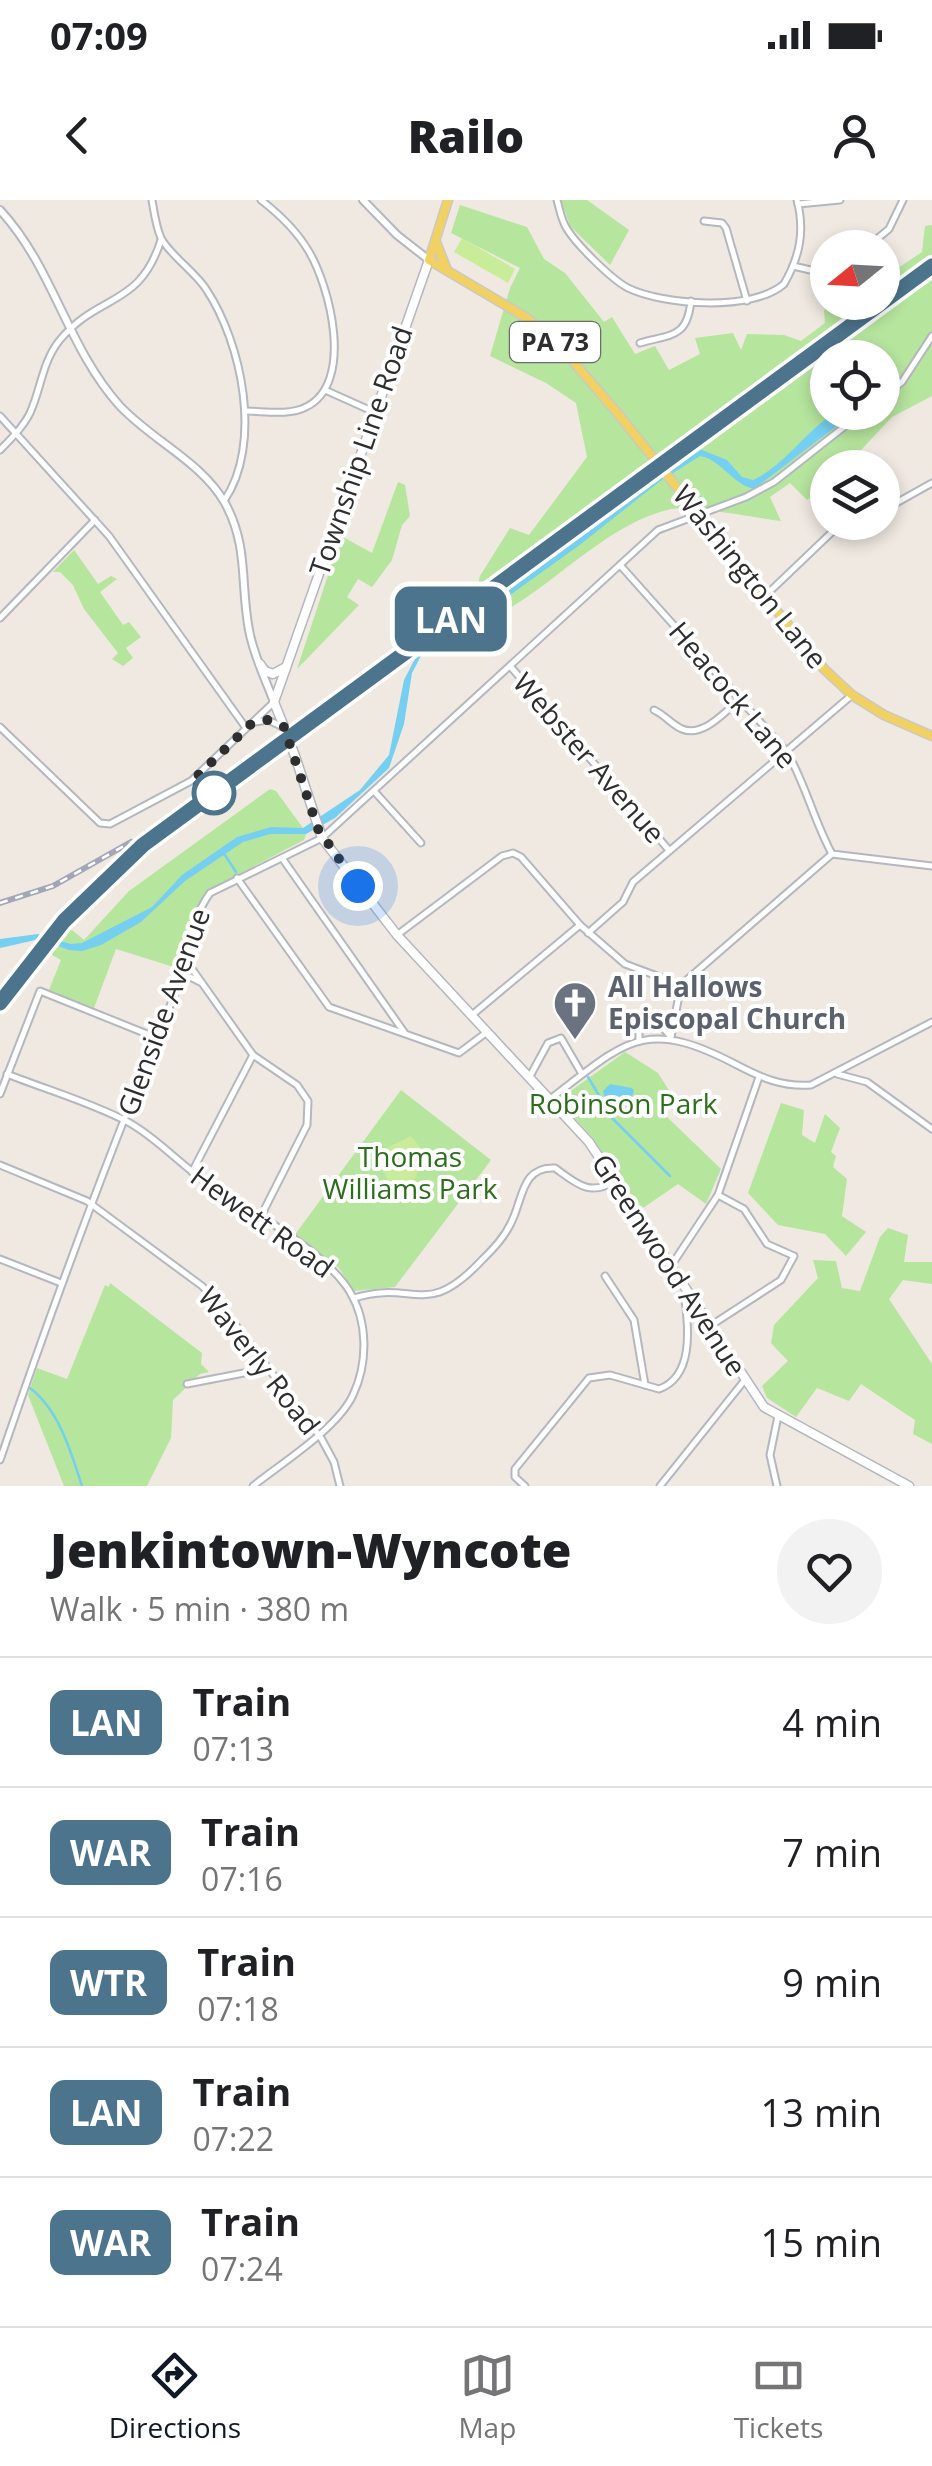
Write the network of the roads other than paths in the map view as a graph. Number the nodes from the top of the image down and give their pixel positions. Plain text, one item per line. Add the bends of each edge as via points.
1 (152, 200) edge
2 (261, 200) edge
3 (363, 200) edge
4 (448, 200) edge
5 (557, 200) edge
6 (840, 200) edge
7 (903, 200) edge
8 (797, 202) edge
9 (0, 210) edge
10 (704, 221) dead end
11 (889, 230) edge
12 (435, 237) junction
13 (161, 240) junction
14 (428, 260) junction
15 (793, 266) junction
16 (446, 270) junction
17 (810, 272) edge
18 (691, 301) junction
19 (747, 301) junction
20 (70, 330) junction
21 (932, 336) edge
22 (640, 343) dead end
23 (900, 384) edge
24 (325, 390) junction
25 (245, 411) junction
26 (374, 412) junction
27 (0, 416) edge
28 (840, 430) edge
29 (16, 433) junction
30 (0, 450) edge
31 (932, 483) edge
32 (900, 500) edge
33 (224, 502) junction
34 (95, 520) junction
35 (824, 540) edge
36 (620, 564) junction
37 (765, 596) junction
38 (0, 618) edge
39 (260, 664) junction
40 (286, 665) junction
41 (510, 666) junction
42 (852, 695) junction
43 (740, 699) junction
44 (274, 702) junction
45 (654, 710) dead end
46 (252, 723) junction
47 (0, 727) edge
48 (284, 727) junction
49 (246, 728) junction
50 (932, 736) edge
51 (786, 752) junction
52 (374, 791) junction
53 (320, 834) junction
54 (420, 843) dead end
55 (668, 850) junction
56 (832, 854) junction
57 (282, 858) junction
58 (932, 866) edge
59 (237, 878) junction
60 (580, 926) junction
61 (588, 933) junction
62 (397, 935) junction
63 (185, 959) junction
64 (179, 980) junction
65 (202, 983) junction
66 (682, 985) junction
67 (472, 1014) junction
68 (932, 1022) edge
69 (487, 1032) junction
70 (404, 1033) junction
71 (671, 1037) junction
72 (156, 1038) junction
73 (638, 1041) junction
74 (253, 1055) junction
75 (834, 1073) junction
76 (7, 1074) junction
77 (582, 1074) junction
78 (760, 1077) junction
79 (529, 1078) junction
80 (0, 1094) edge
81 (549, 1100) junction
82 (124, 1120) junction
83 (932, 1129) edge
84 (0, 1165) edge
85 (192, 1172) junction
86 (615, 1182) junction
87 (718, 1195) junction
88 (90, 1204) junction
89 (260, 1218) junction
90 (0, 1259) edge
91 (671, 1266) junction
92 (605, 1276) dead end
93 (61, 1284) junction
94 (688, 1294) junction
95 (354, 1298) junction
96 (710, 1326) junction
97 (263, 1364) junction
98 (744, 1381) junction
99 (187, 1384) dead end
100 (645, 1384) junction
101 (778, 1416) junction
102 (318, 1434) junction
103 (0, 1460) edge
104 (253, 1486) edge
105 (340, 1486) edge
106 (525, 1486) edge
107 (660, 1486) edge
108 (776, 1486) edge
109 (910, 1486) edge

1 - 13 street
2 - 24 street via 301,239 324,286 334,342
3 - 14 street, Washington Lane
4 - 12 main road, Township Line Road
5 - 18 street via 570,233 620,283
6 - 8 street
7 - 11 street
8 - 15 street via 802,234
9 - 20 street via 42,268
10 - 19 street via 726,228
12 - 14 main road, Township Line Road
12 - 16 main road
13 - 20 street via 141,282
13 - 25 street via 218,308 238,360
14 - 16 main road, Washington Lane / PA 73
14 - 26 main road, Township Line Road
15 - 17 street
15 - 19 street via 780,288
16 - 37 main road, Washington Lane / PA 73, bridge via 559,345
18 - 19 street
18 - 22 street via 682,330
20 - 29 street via 48,358 31,412
20 - 33 street via 104,388 206,478
21 - 23 street
24 - 25 street via 301,409
24 - 26 street
25 - 33 street via 240,460
26 - 40 main road, Township Line Road
27 - 29 street
28 - 36 street, Glenside Avenue via 774,482 665,526
29 - 30 street
29 - 34 street
31 - 32 street
33 - 39 street via 244,556 248,626
34 - 38 street
34 - 49 street
35 - 37 street
36 - 41 street, Glenside Avenue
36 - 43 street, Heacock Lane
37 - 42 main road, Washington Lane / PA 73
39 - 40 main road via 273,674
39 - 44 street
40 - 44 main road, Township Line Road
41 - 52 street, Glenside Avenue
41 - 55 street, Webster Avenue
42 - 50 main road, Washington Lane / PA 73
42 - 51 street
43 - 45 street via 695,730
43 - 51 street, Heacock Lane
44 - 46 street
44 - 48 main road, Greenwood Avenue
46 - 48 street
46 - 49 street
47 - 49 street via 100,823 110,824 191,782
48 - 53 main road, Greenwood Avenue, bridge
51 - 55 street
51 - 56 street, Heacock Lane
52 - 53 street, Glenside Avenue
52 - 54 street
53 - 57 street, Glenside Avenue
53 - 62 main road, Greenwood Avenue
55 - 61 street
56 - 58 street
56 - 66 street
57 - 59 street, Glenside Avenue
57 - 70 street
59 - 63 street, Glenside Avenue via 207,897
59 - 70 street via 329,1007
60 - 61 street
60 - 62 street via 513,853
60 - 67 street
61 - 66 street via 624,964
62 - 67 main road, Greenwood Avenue
63 - 64 street, Glenside Avenue
63 - 65 street
64 - 65 street via 190,976
64 - 72 street, Glenside Avenue
65 - 74 street
66 - 71 street
67 - 69 main road, Greenwood Avenue
68 - 75 street
69 - 70 street via 458,1053
69 - 79 main road, Greenwood Avenue
71 - 73 street
71 - 73 street via 650,1020 639,1026
71 - 78 street
72 - 76 street via 40,991
72 - 82 street, Glenside Avenue
73 - 77 street
74 - 85 street
74 - 89 street via 302,1090 310,1112
75 - 78 street via 793,1086
75 - 83 street via 867,1082
76 - 80 street
76 - 82 street, Hewett Road
77 - 79 street via 561,1038 548,1042
77 - 81 street
78 - 87 street
79 - 81 main road, Greenwood Avenue
81 - 86 main road, Greenwood Avenue
82 - 85 street, Hewett Road
82 - 88 street, Glenside Avenue
84 - 88 street, Waverly Road
85 - 89 street, Hewett Road
86 - 91 main road, Greenwood Avenue
86 - 95 street via 592,1190 555,1168 535,1171 498,1243 451,1290
87 - 91 street
87 - 96 street via 744,1209 767,1244 794,1256 780,1280
88 - 93 street, Glenside Avenue
88 - 97 street, Waverly Road via 202,1286
89 - 95 street, Hewett Road via 326,1264
90 - 93 street
91 - 94 main road, Greenwood Avenue
92 - 100 street via 634,1320
93 - 103 street, Glenside Avenue
94 - 96 main road, Greenwood Avenue
94 - 100 street via 688,1343 678,1373 663,1388
95 - 102 street, Hewett Road via 364,1335 360,1374 345,1409
96 - 98 main road, Greenwood Avenue
97 - 99 street
97 - 102 street, Waverly Road
98 - 101 main road, Greenwood Avenue
98 - 107 street
100 - 106 street via 612,1375 588,1378 514,1468
101 - 108 street via 770,1455
101 - 109 main road, Greenwood Avenue
102 - 104 street, Hewett Road
102 - 105 street, Waverly Road

